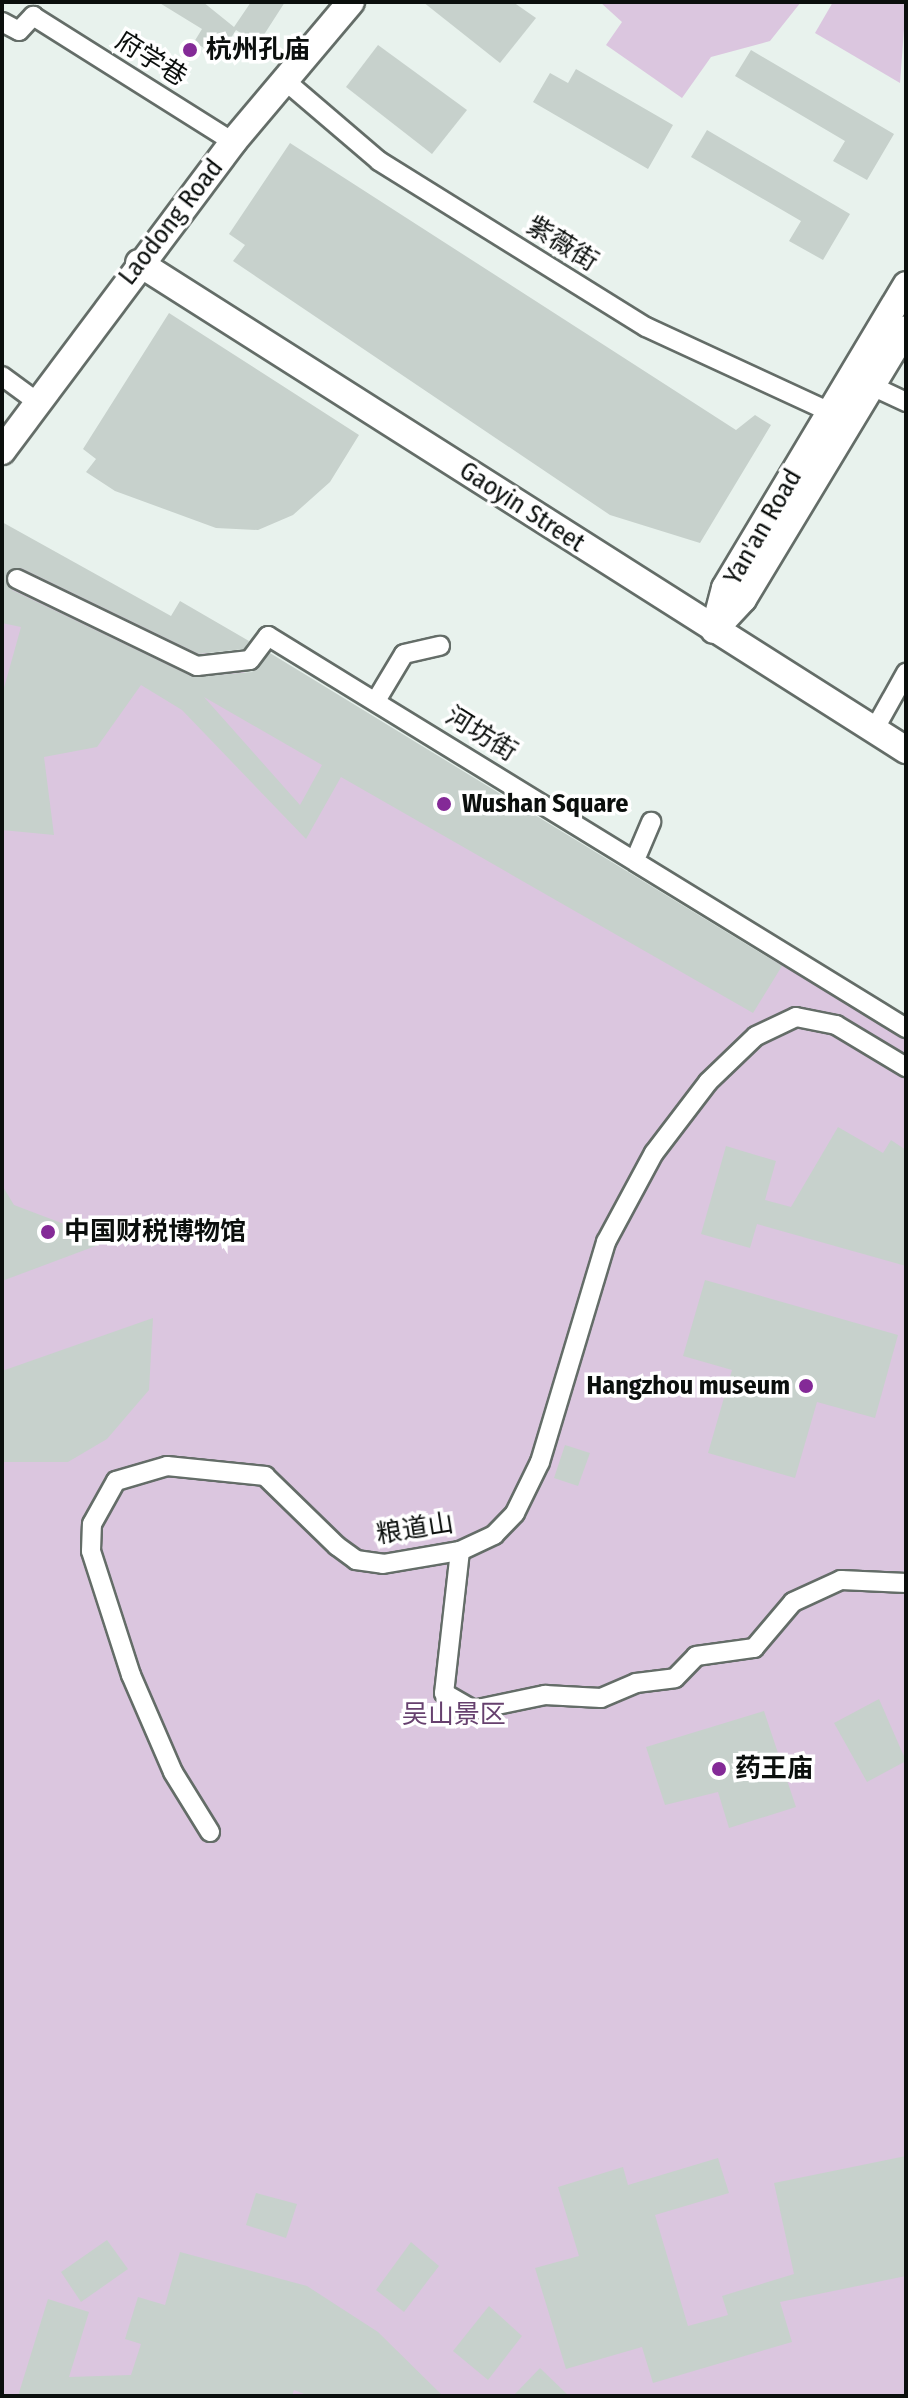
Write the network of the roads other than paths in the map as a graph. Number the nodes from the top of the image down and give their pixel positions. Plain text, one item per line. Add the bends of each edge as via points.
1 (351, 2) edge
2 (2, 22) edge
3 (289, 84) junction
4 (233, 142) junction
5 (139, 263) junction
6 (906, 285) edge
7 (906, 329) edge
8 (2, 376) edge
9 (872, 386) junction
10 (36, 401) junction
11 (906, 402) edge
12 (830, 412) junction
13 (2, 451) edge
14 (17, 579) dead end
15 (714, 630) junction
16 (440, 646) dead end
17 (906, 673) edge
18 (377, 699) junction
19 (873, 732) junction
20 (906, 750) edge
21 (651, 822) dead end
22 (638, 853) dead end
23 (906, 1028) edge
24 (906, 1067) edge
25 (460, 1551) junction
26 (906, 1583) edge
27 (210, 1832) dead end

1 - 3 street, Laodong Road
2 - 4 street, 府学巷 via 19,31 33,16
3 - 4 street, Laodong Road
3 - 12 street, 紫薇街 via 379,161 646,327
4 - 5 street, Laodong Road
5 - 10 street, Laodong Road
5 - 15 street, Gaoyin Street
6 - 12 street, Yan'an Road
7 - 9 street, Yan'an Road
8 - 10 street
9 - 11 street
9 - 15 street, Yan'an Road via 743,599
10 - 13 street, Laodong Road
12 - 15 street, Yan'an Road via 725,588
14 - 18 street, 河坊街 via 197,666 250,660 268,636
15 - 19 street, Gaoyin Street
16 - 18 street via 404,654
17 - 19 street
18 - 23 street, 河坊街
19 - 20 street, Gaoyin Street
21 - 22 street
24 - 25 street, 粮道山 via 836,1025 796,1017 756,1036 708,1082 654,1153 606,1242 530,1488 494,1535
25 - 26 street via 444,1693 473,1710 545,1695 601,1698 636,1683 675,1678 696,1656 754,1648 793,1602 841,1580
25 - 27 street, 粮道山 via 383,1564 356,1560 265,1476 167,1466 116,1481 92,1524 94,1561 131,1675 173,1772

